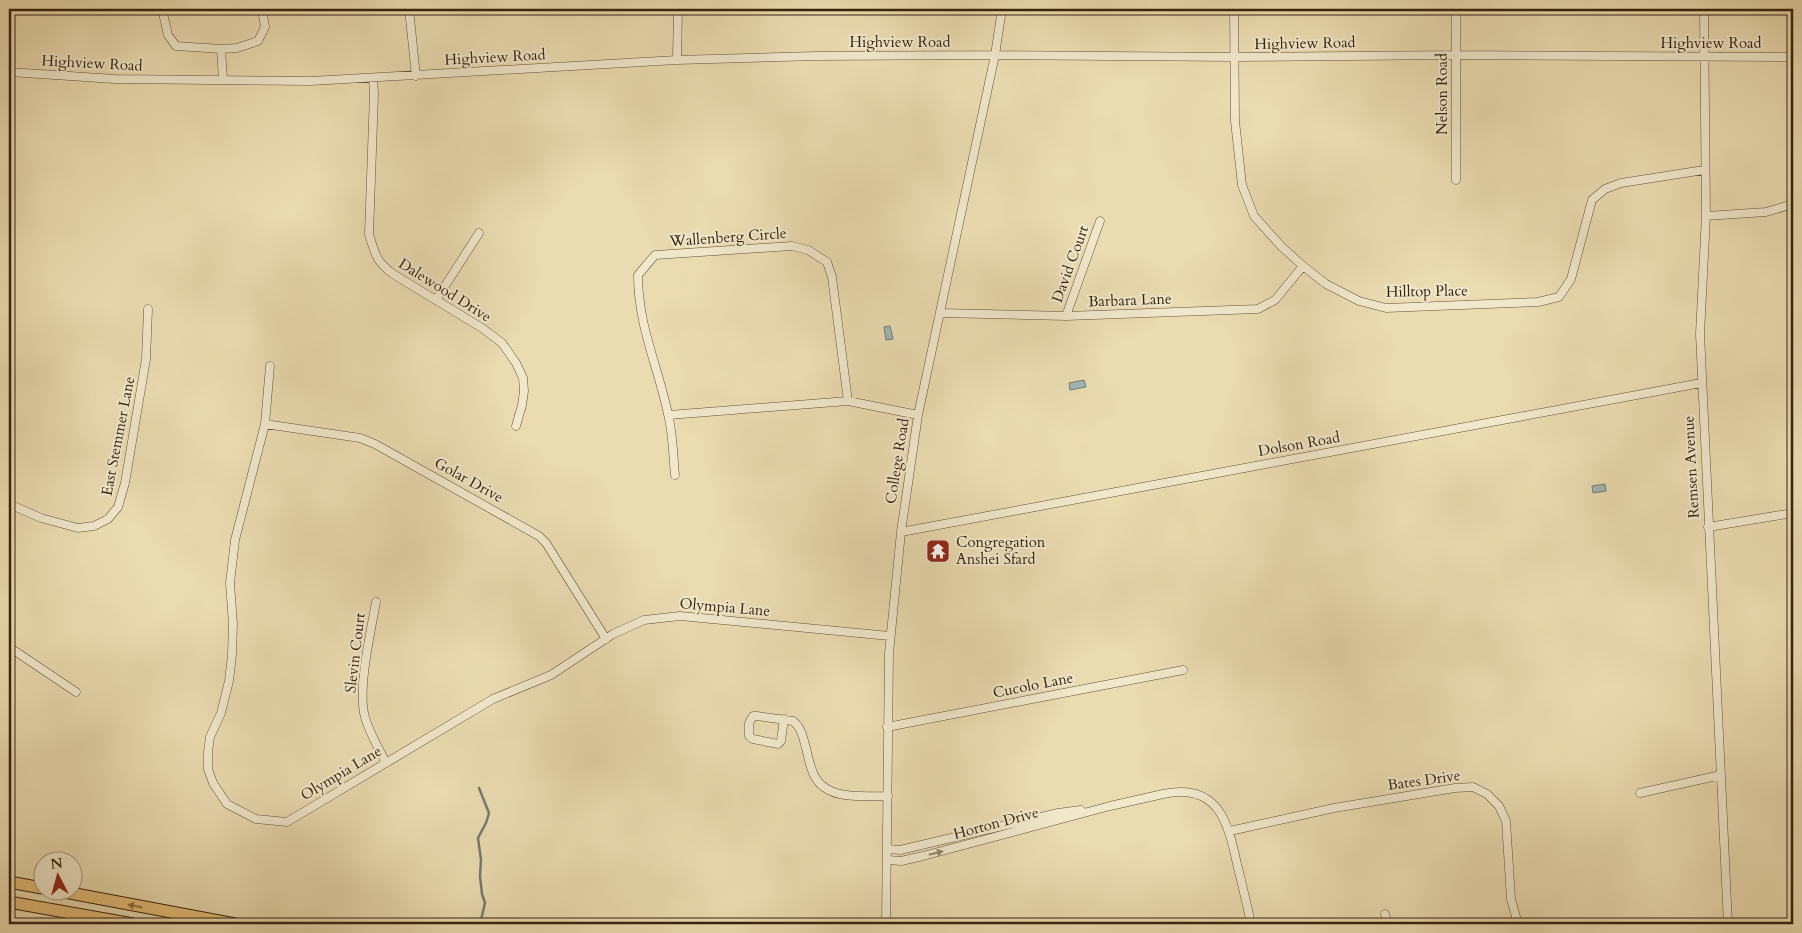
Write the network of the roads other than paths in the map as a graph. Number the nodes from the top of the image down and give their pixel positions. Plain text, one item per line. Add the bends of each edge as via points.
1 (162, 9) edge
2 (262, 9) edge
3 (409, 9) edge
4 (678, 9) edge
5 (1002, 9) edge
6 (1234, 9) edge
7 (1456, 9) edge
8 (1704, 9) edge
9 (221, 48) junction
10 (995, 55) junction
11 (1456, 55) junction
12 (1704, 57) junction
13 (1793, 57) edge
14 (1235, 58) junction
15 (677, 60) junction
16 (9, 72) edge
17 (416, 76) junction
18 (373, 78) junction
19 (223, 80) junction
20 (1704, 170) junction
21 (1456, 180) dead end
22 (1793, 204) edge
23 (1706, 216) junction
24 (1100, 221) dead end
25 (479, 233) dead end
26 (1303, 266) junction
27 (436, 300) junction
28 (148, 308) dead end
29 (940, 313) junction
30 (1066, 316) junction
31 (270, 366) dead end
32 (1702, 383) junction
33 (848, 402) junction
34 (669, 415) junction
35 (918, 415) junction
36 (265, 424) junction
37 (516, 426) dead end
38 (675, 476) dead end
39 (9, 504) edge
40 (1793, 513) edge
41 (1708, 527) junction
42 (901, 532) junction
43 (376, 602) dead end
44 (890, 636) junction
45 (606, 639) junction
46 (9, 647) edge
47 (1183, 670) dead end
48 (76, 692) dead end
49 (784, 719) junction
50 (887, 726) junction
51 (386, 763) junction
52 (1721, 775) junction
53 (1640, 793) dead end
54 (888, 796) junction
55 (1110, 806) junction
56 (1230, 831) junction
57 (888, 849) junction
58 (888, 860) junction
59 (9, 882) edge
60 (32, 886) edge
61 (82, 895) edge
62 (9, 902) edge
63 (1385, 914) dead end
64 (133, 924) edge
65 (235, 924) edge
66 (886, 924) edge
67 (1251, 924) edge
68 (1388, 924) edge
69 (1518, 924) edge
70 (1728, 924) edge

1 - 9 street via 168,35 176,46
2 - 9 street via 265,27 258,41 237,48
3 - 17 street
4 - 15 street
5 - 10 street, College Road
6 - 14 street, Hilltop Place
7 - 11 street, Nelson Road
8 - 12 street, Remsen Avenue
9 - 19 street
10 - 14 street, Highview Road
10 - 15 street, Highview Road
10 - 29 street, College Road
11 - 12 street, Highview Road
11 - 14 street, Highview Road
11 - 21 street, Nelson Road
12 - 13 street, Highview Road
12 - 20 street, Remsen Avenue
14 - 26 street, Hilltop Place via 1242,185 1254,216
15 - 17 street, Highview Road
16 - 19 street, Highview Road via 115,79
17 - 18 street, Highview Road
18 - 19 street, Highview Road
18 - 27 street, Dalewood Drive via 369,234 373,249 380,263 393,274
20 - 23 street, Remsen Avenue
20 - 26 street, Hilltop Place via 1621,183 1605,189 1592,200 1571,279 1559,297 1538,302 1386,308 1359,301 1326,284
22 - 23 street via 1766,212
23 - 32 street, Remsen Avenue via 1700,334
24 - 30 street, David Court
25 - 27 street
26 - 30 street, Barbara Lane via 1275,300 1258,309
27 - 37 street, Dalewood Drive via 502,343 516,363 523,378 524,391
28 - 39 street, East Stemmer Lane via 146,359 118,507 108,519 94,526 78,528 41,518
29 - 30 street, Barbara Lane
29 - 35 street, College Road
31 - 36 street, Olympia Lane
32 - 41 street, Remsen Avenue
32 - 42 street, Dolson Road
33 - 34 street
33 - 34 street, Wallenberg Circle via 832,277 827,262 808,250 792,246 665,254 655,255 645,265 638,275 638,286 643,322
33 - 35 street
34 - 38 street
35 - 42 street, College Road
36 - 45 street, Golar Drive via 360,438 375,444 539,536
36 - 51 street, Olympia Lane via 235,540 230,583 233,624 229,681 221,713 210,737 208,769 227,804 256,819 286,822
40 - 41 street
41 - 52 street, Remsen Avenue
42 - 44 street, College Road
43 - 51 street, Slevin Court via 365,665 363,702 364,716
44 - 45 street, Olympia Lane via 680,616 644,620
44 - 50 street, College Road
45 - 51 street, Olympia Lane via 551,675 493,699
46 - 48 street
47 - 50 street, Cucolo Lane
49 - 49 street via 753,716 749,723 749,736 778,744
49 - 54 street via 793,720 799,726 813,773 824,786 847,796
50 - 54 street, College Road
52 - 53 street
52 - 70 street, Remsen Avenue
54 - 57 street, College Road
55 - 56 street, Horton Drive via 1172,792 1193,793 1211,802 1222,814
55 - 57 street, Horton Drive via 1058,813 900,850
58 -> 55 street, Horton Drive via 923,856
56 - 67 street, Horton Drive
56 - 69 street, Bates Drive via 1334,808 1474,787 1499,806 1506,821 1511,899
57 - 58 street, College Road
58 - 66 street, College Road
59 - 60 highway
65 -> 61 highway
62 - 64 highway
63 - 68 street

